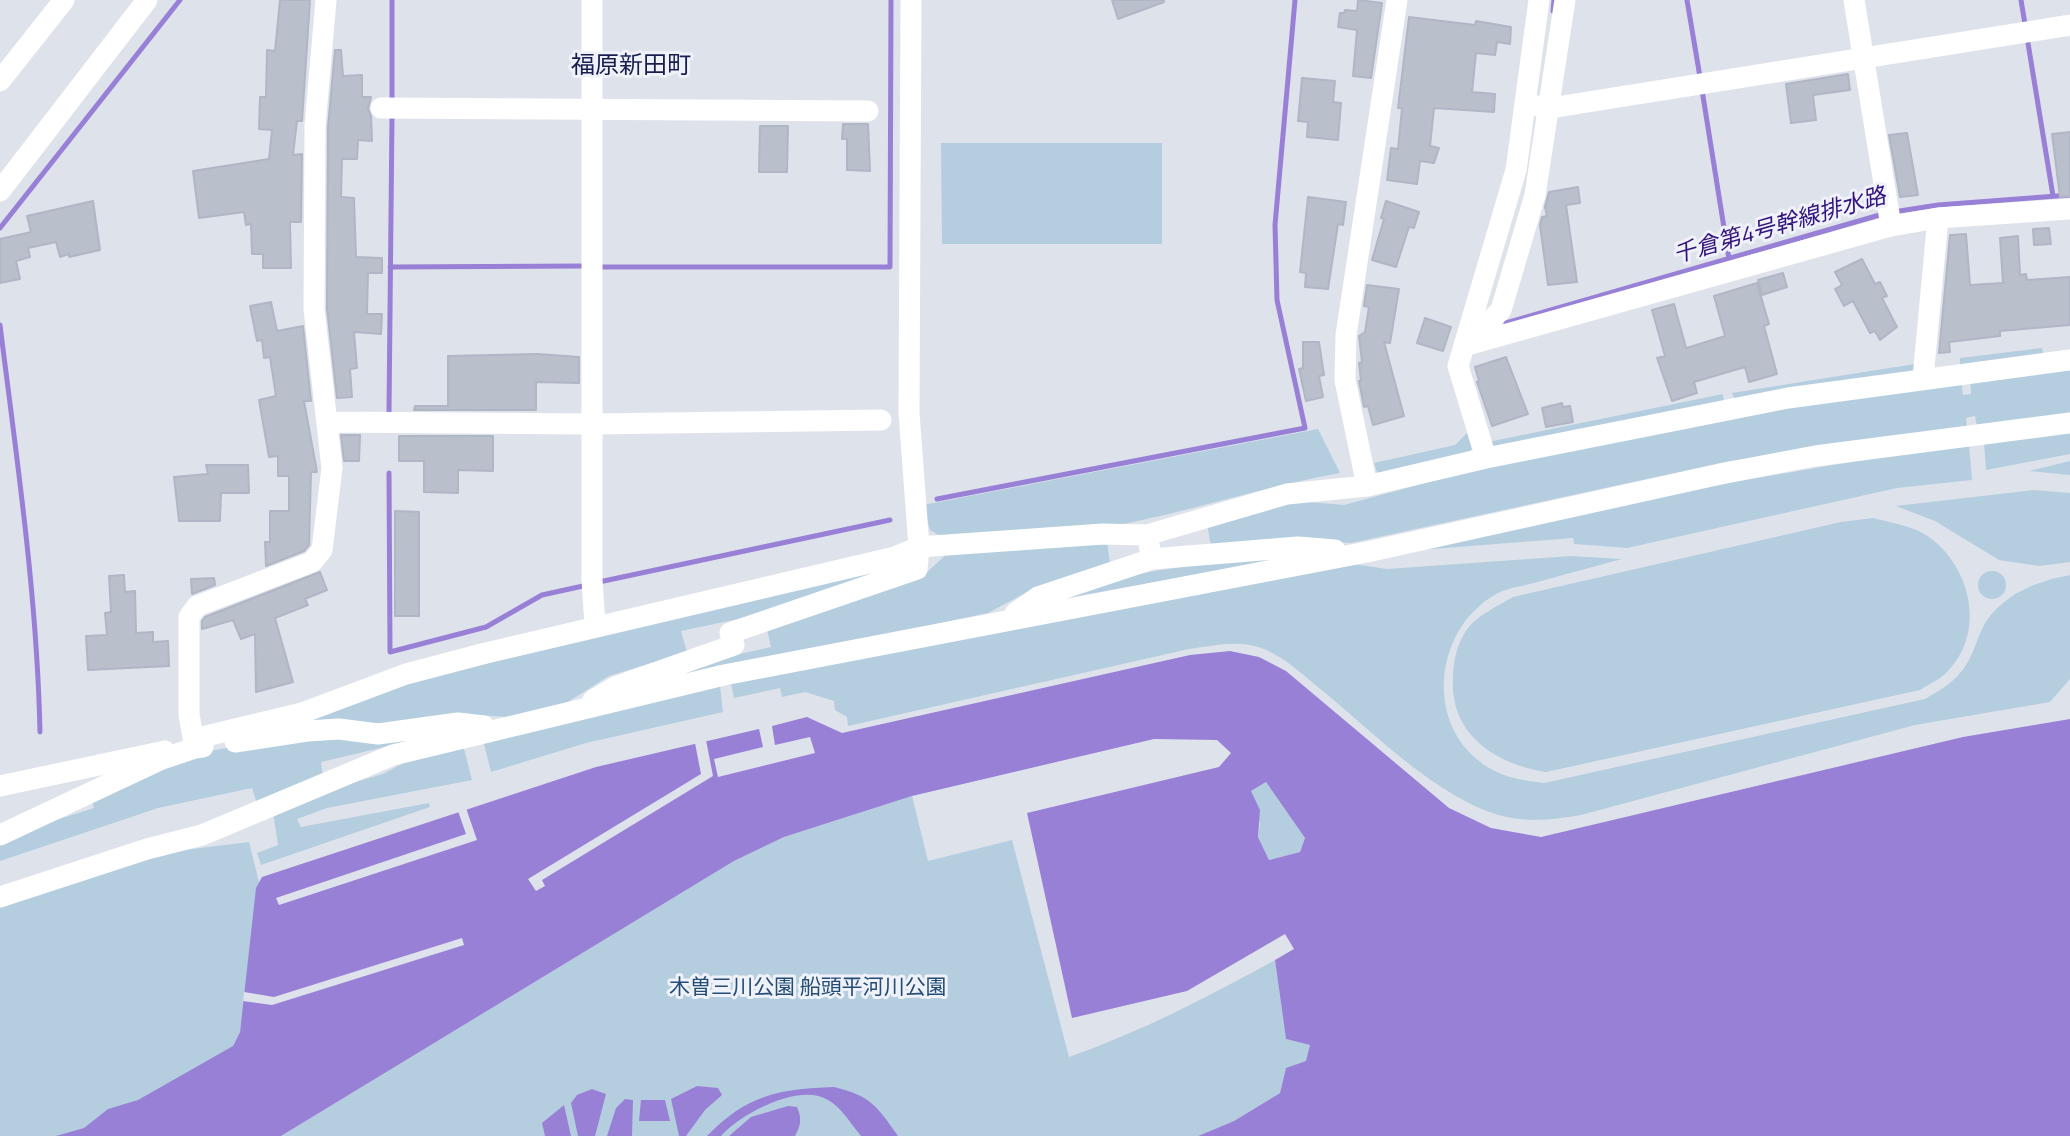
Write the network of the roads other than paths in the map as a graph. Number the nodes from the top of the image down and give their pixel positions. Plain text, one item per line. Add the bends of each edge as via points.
1 (64, 0) edge
2 (147, 0) edge
3 (326, 0) edge
4 (592, 0) edge
5 (912, 0) edge
6 (1397, 0) edge
7 (1539, 0) edge
8 (1565, 0) edge
9 (1854, 0) edge
10 (2070, 25) edge
11 (1863, 58) junction
12 (0, 81) edge
13 (1525, 104) junction
14 (381, 108) dead end
15 (1550, 108) junction
16 (592, 109) junction
17 (868, 111) dead end
18 (0, 191) edge
19 (2070, 209) edge
20 (1889, 218) junction
21 (1938, 218) junction
22 (1464, 346) junction
23 (2070, 360) edge
24 (1923, 378) junction
25 (881, 420) dead end
26 (329, 422) junction
27 (2070, 423) edge
28 (592, 424) junction
29 (1486, 458) junction
30 (1367, 486) junction
31 (1147, 535) junction
32 (919, 547) junction
33 (1367, 552) junction
34 (1153, 559) junction
35 (1008, 618) junction
36 (595, 625) junction
37 (569, 714) junction
38 (500, 728) junction
39 (195, 748) junction
40 (0, 786) edge
41 (0, 835) edge
42 (0, 897) edge

1 - 12 street
2 - 18 street
3 - 26 street via 315,126 313,309
4 - 16 street
5 - 32 street via 909,412
6 - 30 street via 1346,335 1345,380
7 - 13 street
8 - 15 street
9 - 11 street
10 - 11 street
11 - 15 street
11 - 20 street
13 - 15 street
13 - 22 street via 1516,170
14 - 16 street
15 - 22 street via 1535,195 1501,310
16 - 17 street
16 - 28 street
19 - 21 street
20 - 21 street
20 - 22 street
21 - 24 street
22 - 29 street via 1458,366
23 - 24 street
24 - 29 street via 1788,398
25 - 28 street
26 - 28 street
26 - 39 street via 332,468 323,550 312,562 197,606 189,617 189,715
27 - 33 street via 1815,456
28 - 36 street
29 - 30 street
30 - 31 street via 1287,494
31 - 32 street
31 - 34 street
32 - 36 street via 895,557
32 - 37 street via 917,569 730,633 733,645 615,687
33 - 34 street via 1298,547
33 - 35 street
34 - 35 street via 1038,597
35 - 37 street via 724,675
36 - 39 street via 406,674 302,713 206,736
37 - 38 street
38 - 39 street via 458,723 378,734 307,731
38 - 42 street via 393,755 202,835
39 - 40 street via 146,753
39 - 41 street

